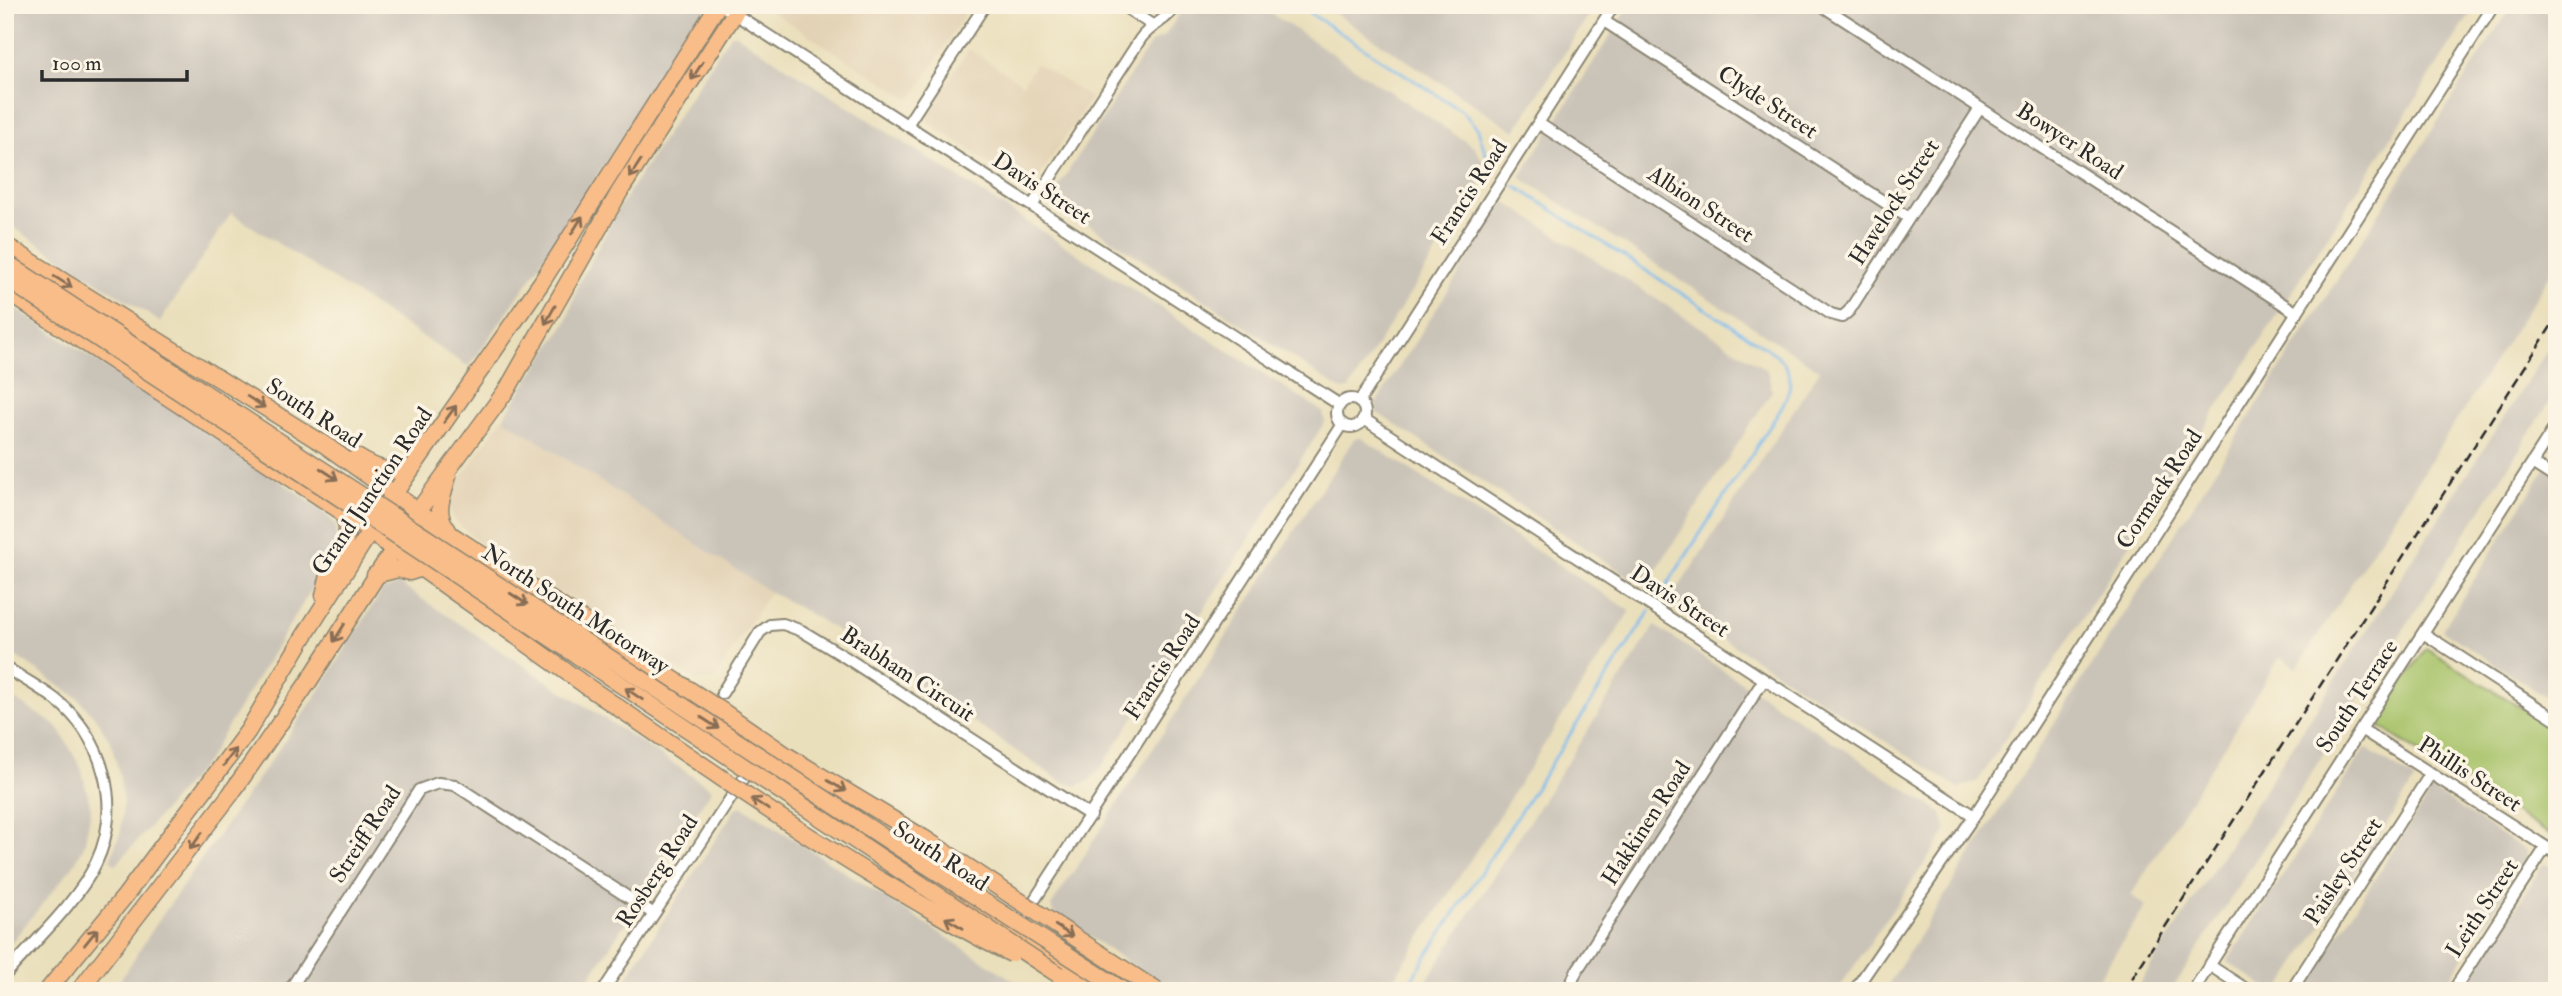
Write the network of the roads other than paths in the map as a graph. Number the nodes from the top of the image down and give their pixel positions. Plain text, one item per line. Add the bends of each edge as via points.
1 (985, 5) edge
2 (1122, 5) edge
3 (1177, 5) edge
4 (1614, 5) edge
5 (1821, 5) edge
6 (2494, 5) edge
7 (728, 7) edge
8 (1604, 21) junction
9 (1152, 25) junction
10 (1980, 108) junction
11 (1538, 123) junction
12 (907, 125) junction
13 (1032, 206) junction
14 (1909, 218) junction
15 (5, 245) edge
16 (5, 262) edge
17 (5, 278) edge
18 (5, 290) edge
19 (2297, 313) junction
20 (1842, 317) joint
21 (1359, 402) junction
22 (1340, 405) junction
23 (1364, 419) junction
24 (1343, 424) junction
25 (2557, 424) edge
26 (325, 445) junction
27 (2532, 463) junction
28 (450, 467) junction
29 (359, 469) junction
30 (410, 469) junction
31 (2557, 479) edge
32 (394, 494) junction
33 (338, 509) junction
34 (418, 510) junction
35 (369, 532) junction
36 (456, 538) junction
37 (393, 547) junction
38 (422, 568) junction
39 (375, 575) junction
40 (321, 608) junction
41 (2423, 633) junction
42 (5, 667) edge
43 (1763, 681) junction
44 (722, 693) junction
45 (698, 695) junction
46 (725, 713) junction
47 (2557, 720) edge
48 (2361, 729) junction
49 (2431, 774) junction
50 (746, 775) joint
51 (1090, 816) junction
52 (1974, 816) junction
53 (2546, 847) junction
54 (2557, 854) edge
55 (654, 914) junction
56 (1014, 931) junction
57 (2209, 965) junction
58 (5, 975) edge
59 (1059, 975) junction
60 (48, 990) edge
61 (79, 991) edge
62 (289, 991) edge
63 (603, 991) edge
64 (1083, 991) edge
65 (1107, 991) edge
66 (1124, 991) edge
67 (1157, 991) edge
68 (1568, 991) edge
69 (1854, 991) edge
70 (2193, 991) edge
71 (2249, 991) edge
72 (2291, 991) edge
73 (2453, 991) edge

1 - 12 street
2 - 9 street
3 - 9 street via 1167,19
4 - 8 street, Francis Road
5 - 10 street, Bowyer Road
6 - 19 street, Cormack Road
7 - 12 street, Davis Street
7 -> 28 highway via 508,388
30 -> 7 highway, Grand Junction Road via 475,381
8 - 11 street, Francis Road
8 - 14 street, Clyde Street
9 - 13 street
10 - 14 street, Havelock Street
10 - 19 street, Bowyer Road
11 - 20 street, Albion Street
11 - 21 street, Francis Road
12 - 13 street, Davis Street
13 - 22 street, Davis Street
14 - 20 street, Havelock Street
15 -> 26 highway, South Road
16 -> 66 highway, North South Motorway, bridge
59 -> 17 highway, North South Motorway, bridge
18 - 33 highway
19 - 52 street, Cormack Road
21 - 22 street via 1351,399
21 - 23 street via 1365,409
22 - 24 street via 1337,413
23 - 24 street via 1353,427
23 - 43 street, Davis Street
24 - 51 street, Francis Road
25 - 27 street, South Terrace
26 - 29 highway, South Road
26 - 30 highway via 381,470 396,473
27 - 31 street
27 - 41 street, South Terrace
28 - 34 highway
28 - 36 highway via 438,511
29 - 32 highway, South Road
29 - 33 highway via 363,492 357,502
30 - 32 highway, Grand Junction Road
32 - 34 highway, South Road
32 - 35 highway, Grand Junction Road
33 - 35 highway
33 - 40 highway via 348,530
34 - 36 highway, South Road
34 - 37 highway
35 - 37 highway
35 - 40 highway, Grand Junction Road
36 - 45 highway, South Road
37 - 38 highway
37 - 39 highway
38 - 39 highway
59 -> 38 highway, bridge via 993,946 805,834
39 -> 61 highway via 230,795
60 -> 40 highway, Grand Junction Road via 248,732
41 - 47 street
41 - 48 street, South Terrace
42 - 58 street via 56,700 83,729 101,761 110,805 96,862 74,896
43 - 52 street, Davis Street
43 - 68 street, Hakkinen Road
44 - 45 street
44 - 46 street
44 - 51 street, Brabham Circuit via 760,632 783,624 845,657
45 - 46 highway, South Road
46 -> 67 highway, South Road, bridge
48 - 49 street, Phillis Street
48 - 57 street, South Terrace
49 - 53 street, Phillis Street
49 - 72 street, Paisley Street
50 - 55 street, Rosberg Road
50 - 56 main road, South Road via 762,770 774,774
51 - 56 street, Francis Road
52 - 69 street, Cormack Road
53 - 54 street, Phillis Street
53 - 73 street, Leith Street
55 - 62 street, Streiff Road via 455,785 438,783 419,790
55 - 63 street, Rosberg Road
56 - 65 main road, South Road
57 - 70 street, South Terrace
57 - 71 street
59 - 64 highway, North South Motorway

